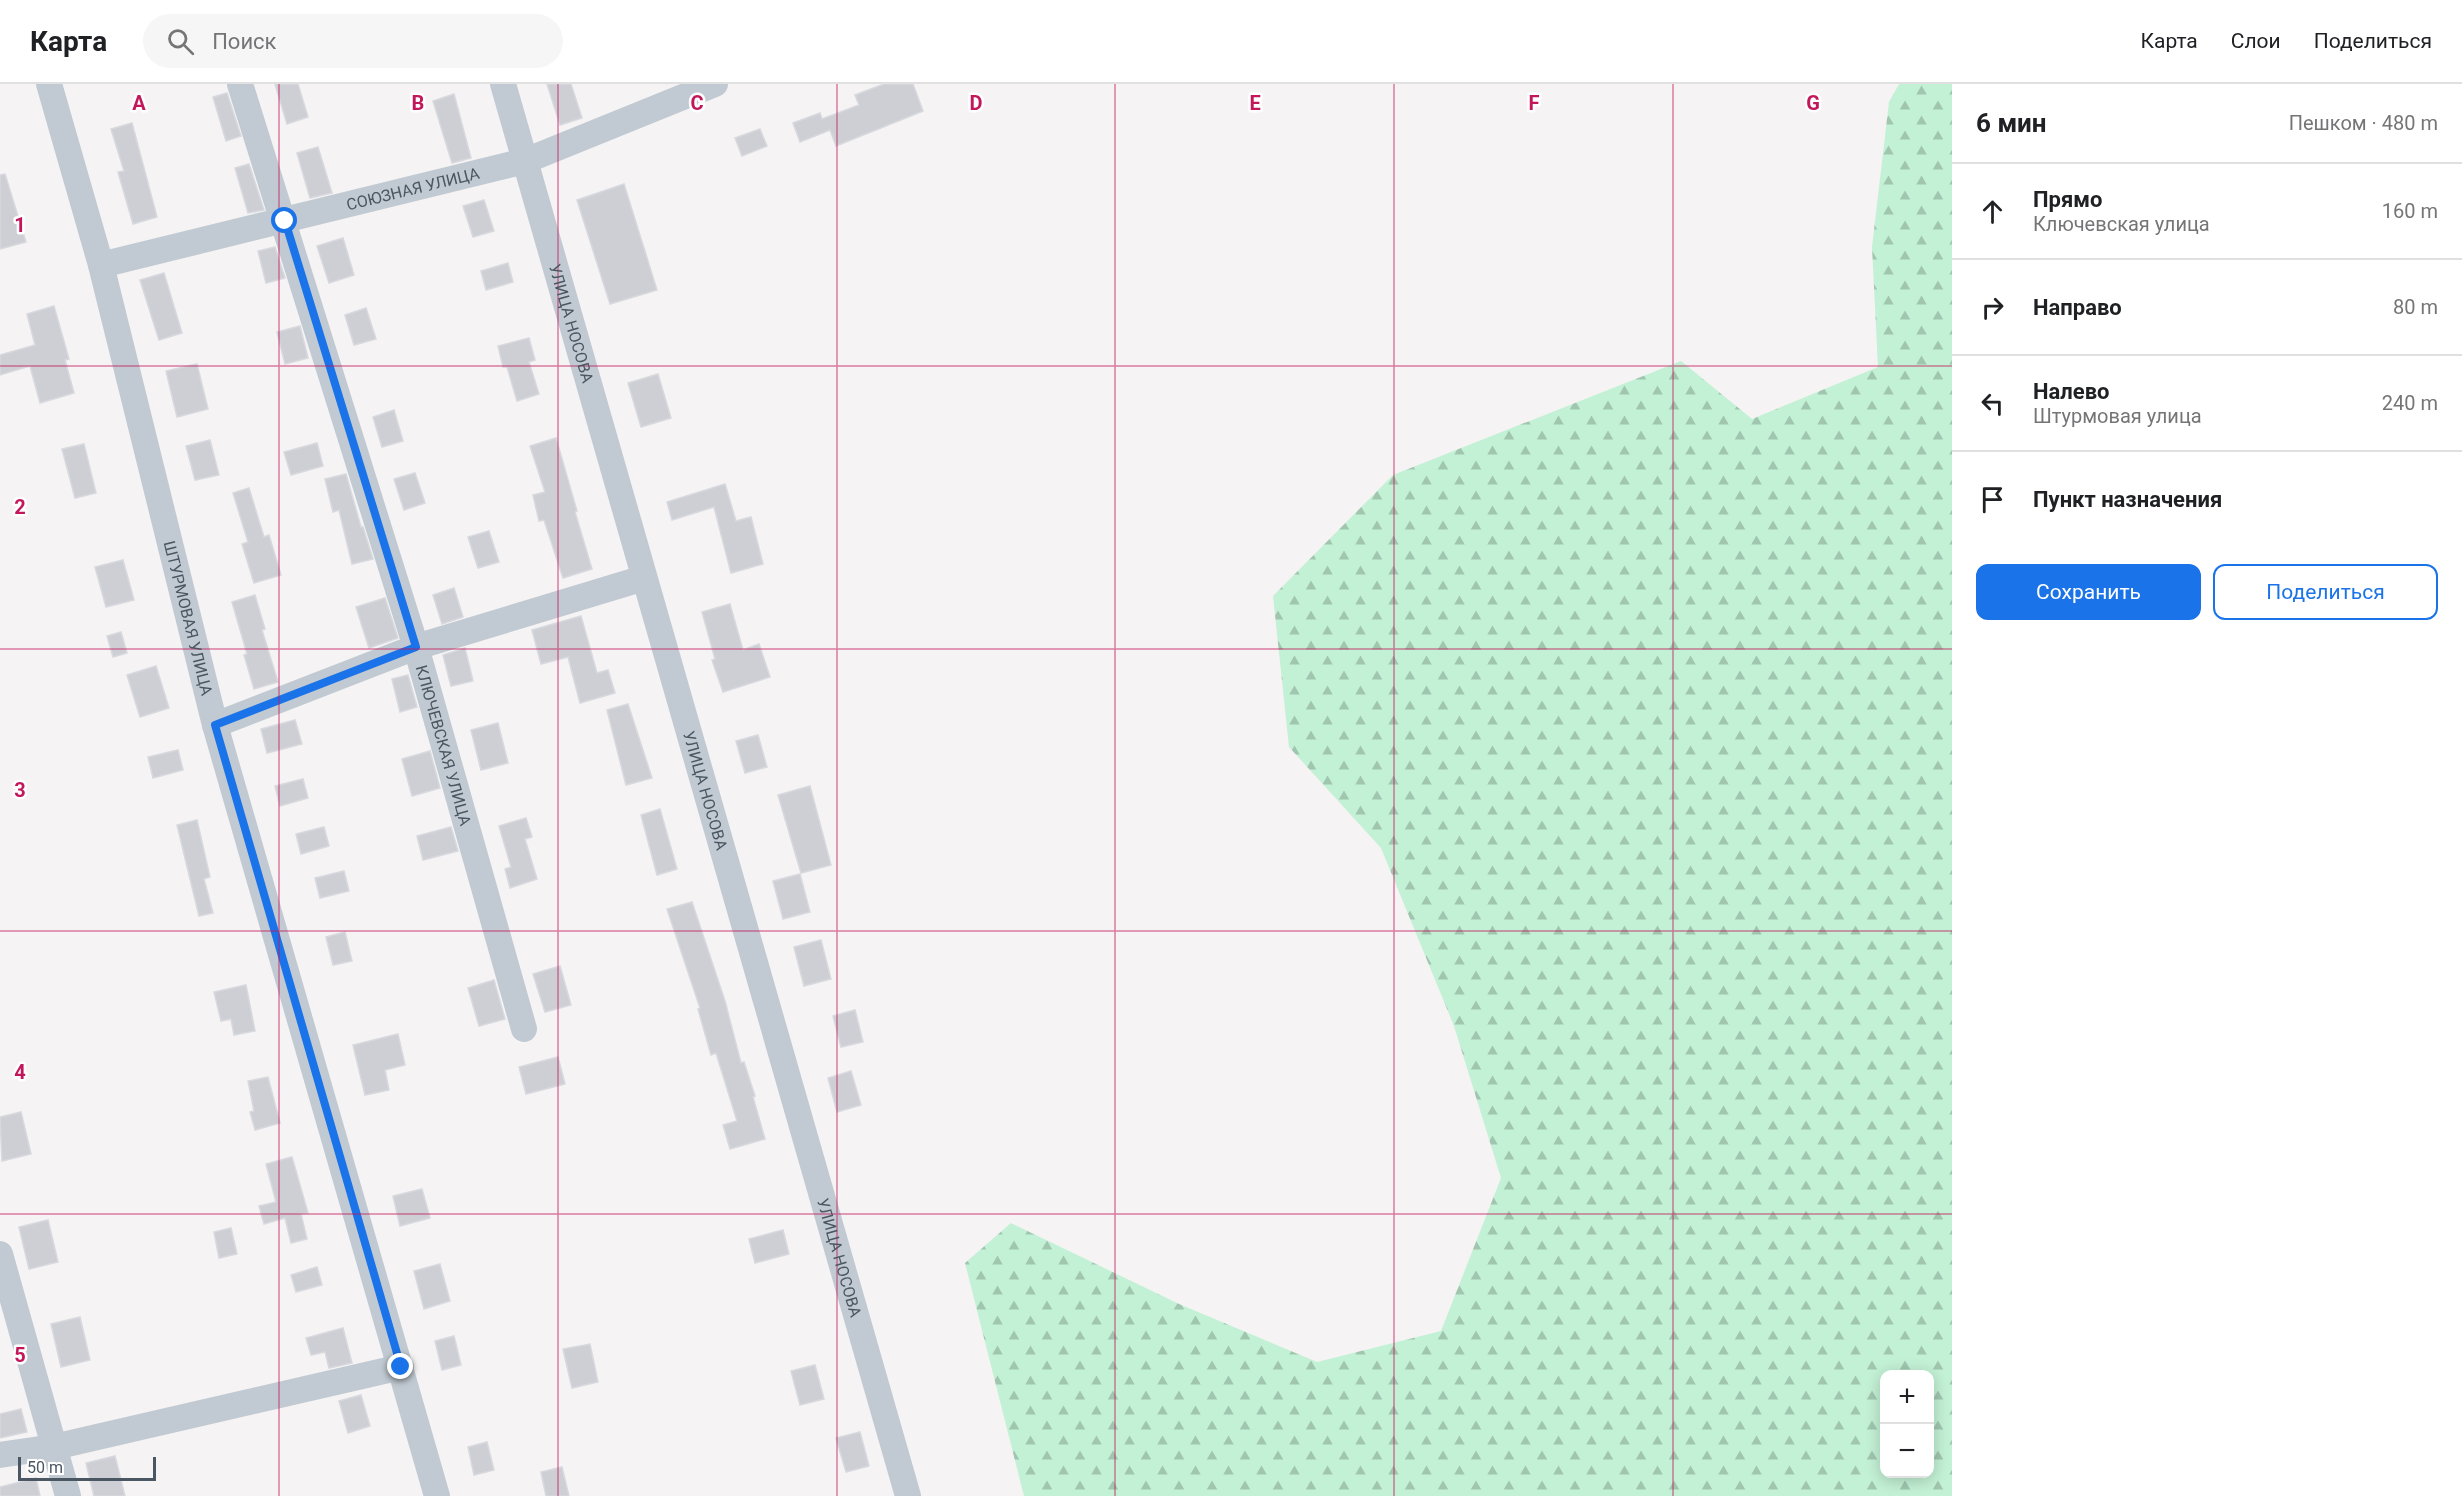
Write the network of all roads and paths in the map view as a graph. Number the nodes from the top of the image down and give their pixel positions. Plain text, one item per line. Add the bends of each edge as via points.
1 (49, 84) edge
2 (240, 84) edge
3 (503, 84) edge
4 (715, 84) edge
5 (525, 161) junction
6 (285, 221) junction
7 (101, 265) junction
8 (644, 578) junction
9 (416, 647) junction
10 (215, 725) junction
11 (524, 1029) dead end
12 (0, 1254) edge
13 (401, 1367) junction
14 (54, 1447) junction
15 (0, 1455) edge
16 (68, 1496) edge
17 (437, 1496) edge
18 (908, 1496) edge

1 - 7 street, ШТУРМОВАЯ УЛИЦА
2 - 6 street, КЛЮЧЕВСКАЯ УЛИЦА
3 - 5 street, УЛИЦА НОСОВА
4 - 5 street, СОЮЗНАЯ УЛИЦА
5 - 6 street, СОЮЗНАЯ УЛИЦА
5 - 8 street, УЛИЦА НОСОВА
6 - 7 street, СОЮЗНАЯ УЛИЦА
6 - 9 street, КЛЮЧЕВСКАЯ УЛИЦА
7 - 10 street, ШТУРМОВАЯ УЛИЦА
8 - 9 street
8 - 18 street, УЛИЦА НОСОВА
9 - 10 street
9 - 11 street, КЛЮЧЕВСКАЯ УЛИЦА
10 - 13 street, ШТУРМОВАЯ УЛИЦА
12 - 14 street
13 - 14 street
13 - 17 street, ШТУРМОВАЯ УЛИЦА
14 - 15 street
14 - 16 street

